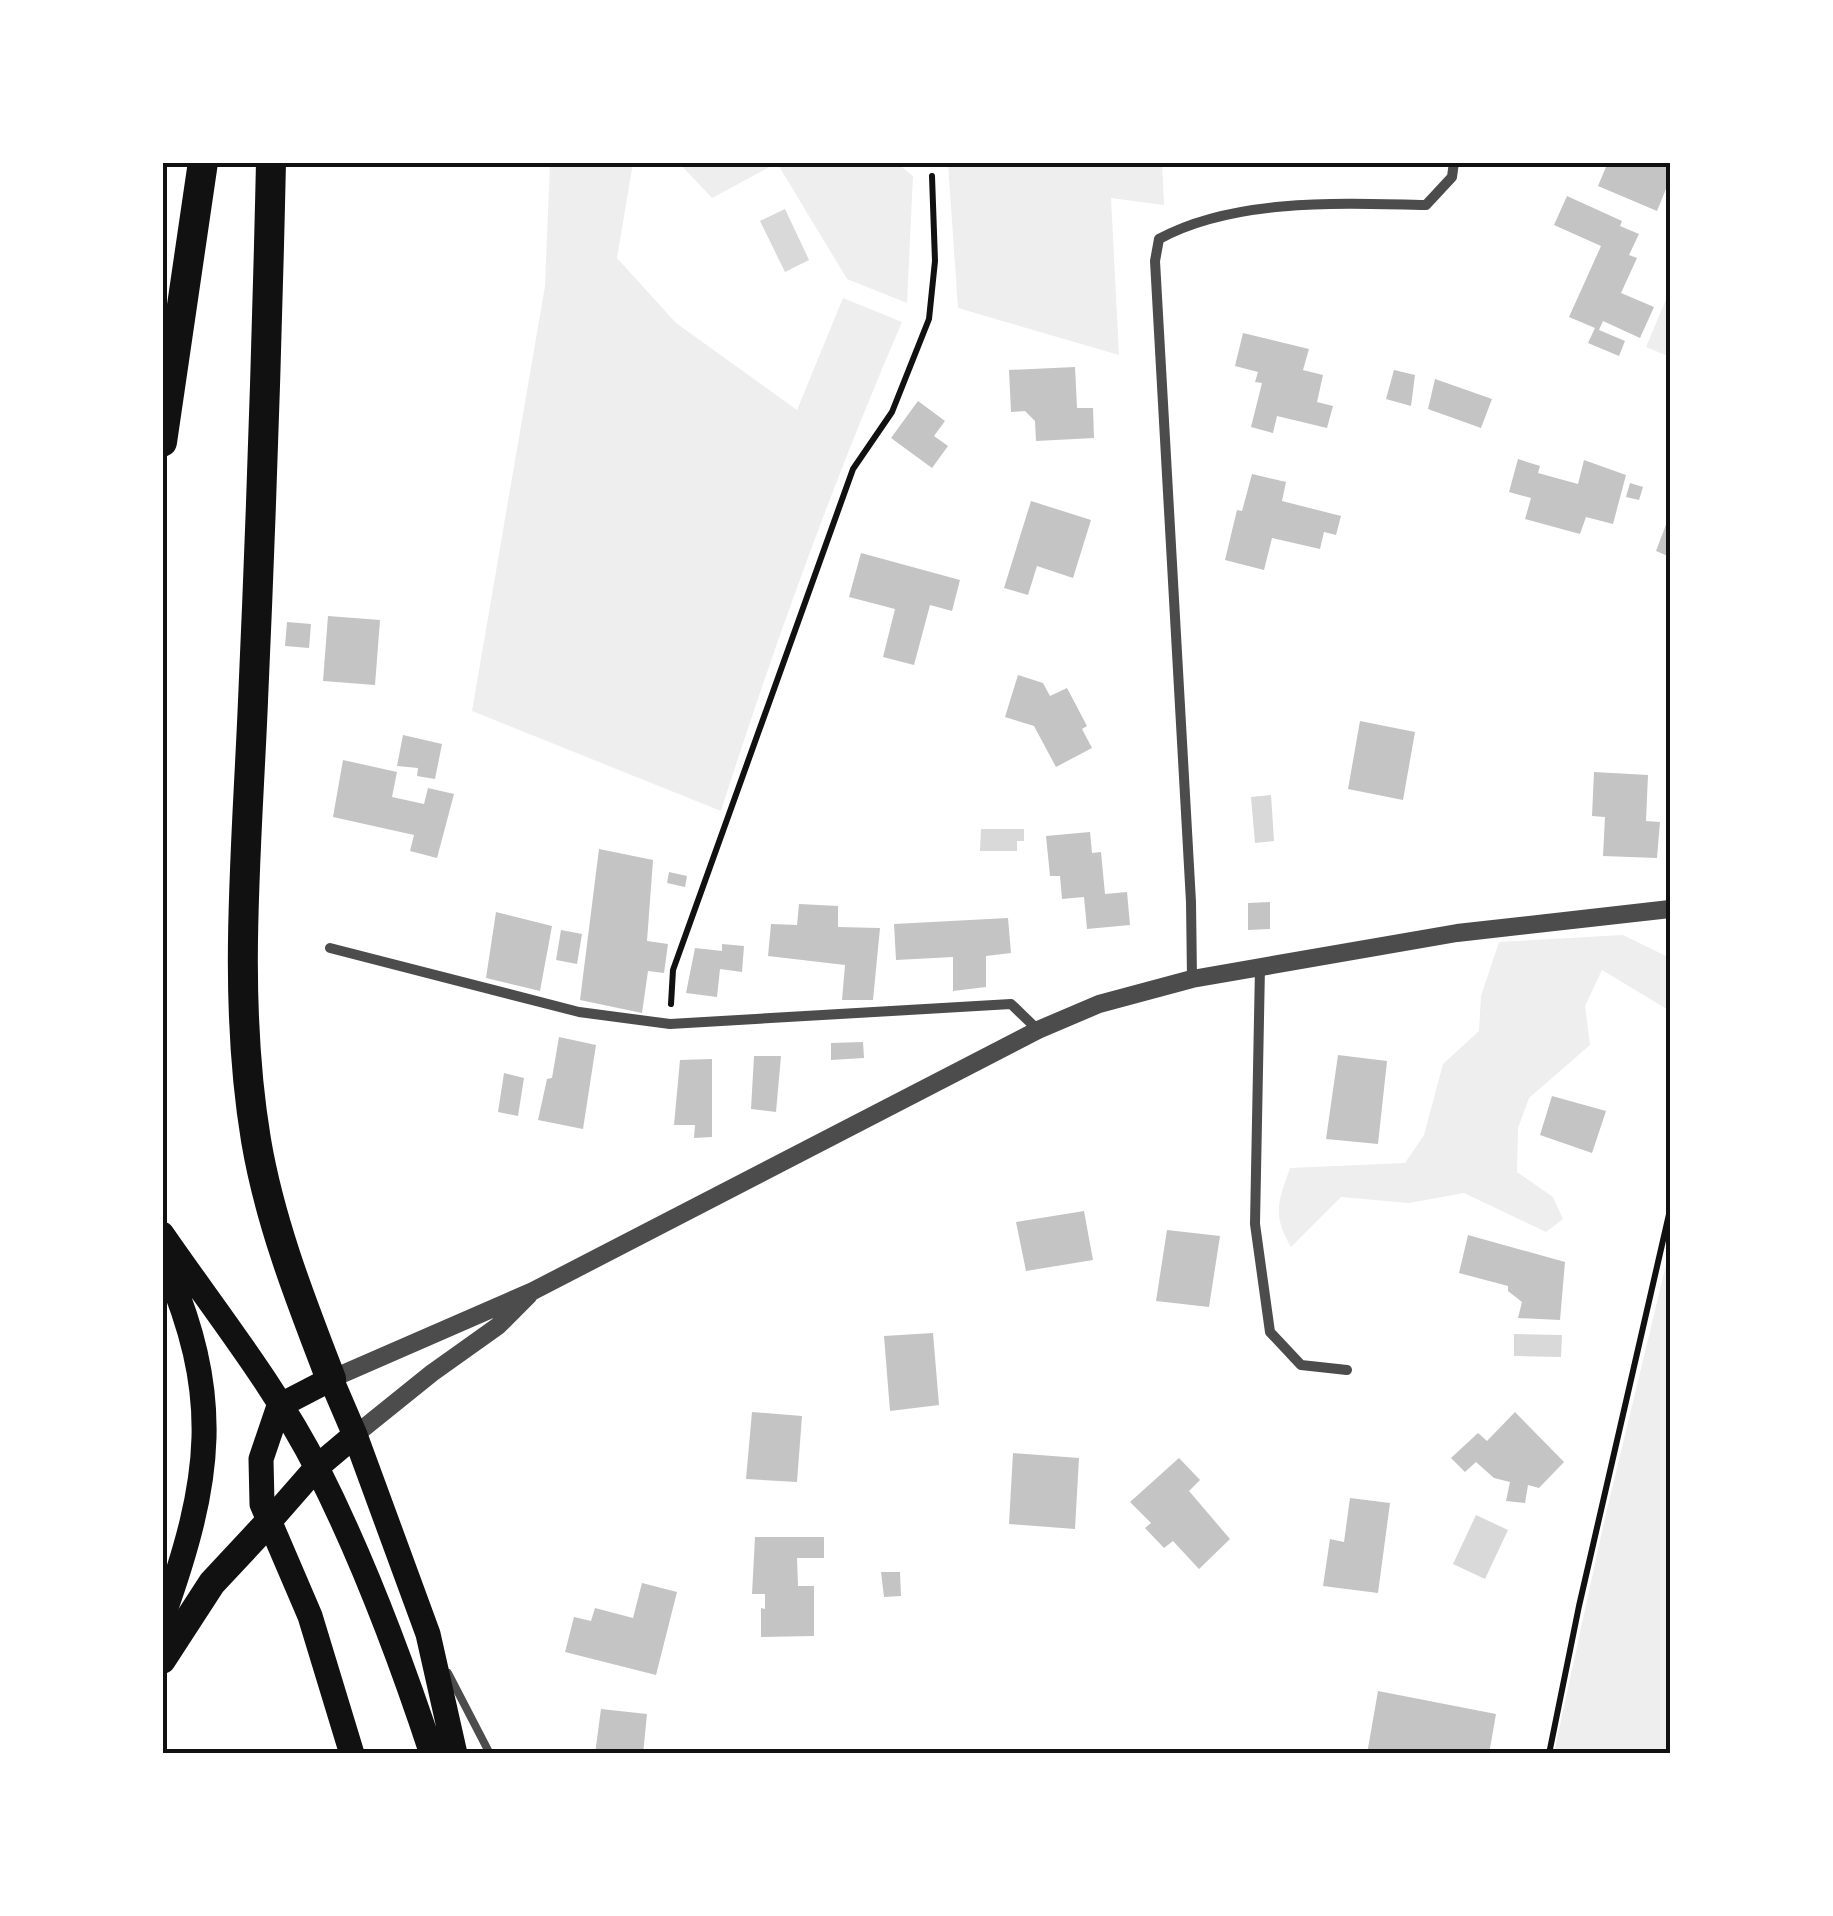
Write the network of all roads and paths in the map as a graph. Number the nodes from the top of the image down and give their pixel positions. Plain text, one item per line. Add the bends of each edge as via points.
1 (203, 162) edge
2 (271, 162) edge
3 (1454, 162) edge
4 (932, 176) dead end
5 (162, 442) edge
6 (1670, 909) edge
7 (330, 948) dead end
8 (1260, 968) junction
9 (1192, 979) junction
10 (670, 1024) junction
11 (1038, 1030) junction
12 (1670, 1210) edge
13 (162, 1234) edge
14 (162, 1257) edge
15 (533, 1291) junction
16 (1347, 1370) dead end
17 (331, 1379) junction
18 (279, 1406) junction
19 (356, 1435) junction
20 (316, 1467) junction
21 (268, 1523) junction
22 (162, 1619) edge
23 (428, 1634) junction
24 (162, 1660) edge
25 (352, 1754) edge
26 (432, 1754) edge
27 (455, 1754) edge
28 (490, 1754) edge
29 (1549, 1754) edge

1 - 5 highway
2 - 17 highway via 243,1016 268,1196
3 - 9 street via 1452,177 1426,205 1311,202 1187,224 1159,239
4 - 10 path via 929,319 892,412 854,468 673,970
6 - 8 street via 1457,933
7 - 10 street via 578,1012
8 - 9 street
8 - 16 street via 1255,1224 1270,1332 1300,1366
9 - 11 street via 1099,1004
10 - 11 street via 1011,1004
11 - 15 street
12 - 29 path
13 - 18 main road
14 - 22 main road via 194,1342 204,1399 204,1470
15 - 17 street
15 - 19 street via 498,1326
17 - 18 main road
17 - 19 main road
18 - 20 main road
18 - 21 main road via 260,1459
19 - 20 main road
19 - 23 main road
20 - 21 main road
20 - 26 main road via 394,1641
21 - 24 highway via 212,1583
21 - 25 main road via 310,1616
23 - 27 main road
23 - 28 lane

